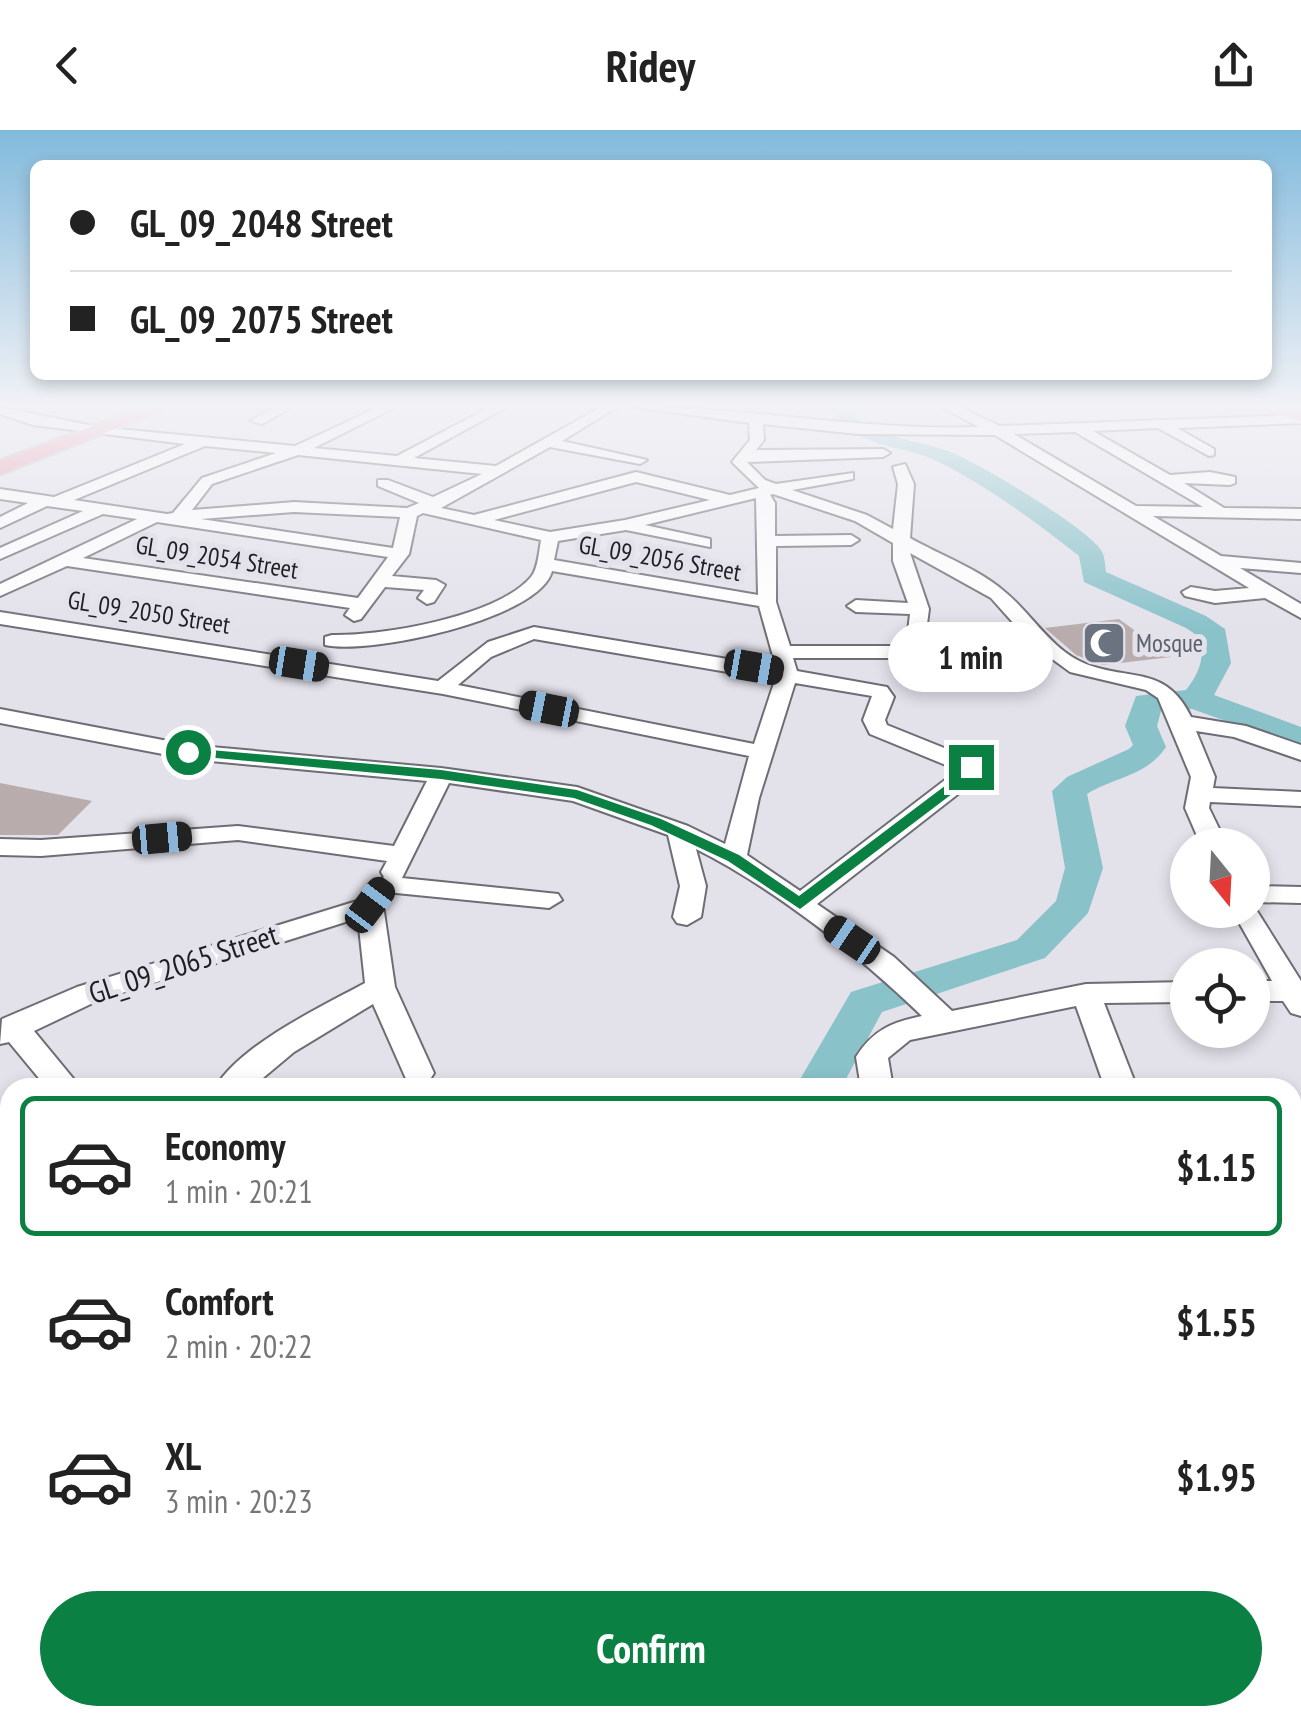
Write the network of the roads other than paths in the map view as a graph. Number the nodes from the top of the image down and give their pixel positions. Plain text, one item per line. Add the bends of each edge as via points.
1 (102, 481) edge
2 (207, 481) edge
3 (477, 481) edge
4 (606, 481) edge
5 (688, 481) edge
6 (757, 481) edge
7 (819, 481) edge
8 (905, 481) edge
9 (1082, 481) edge
10 (1170, 481) edge
11 (383, 483) dead end
12 (591, 489) junction
13 (768, 491) junction
14 (0, 494) edge
15 (728, 499) junction
16 (607, 500) dead end
17 (52, 501) junction
18 (423, 508) junction
19 (102, 509) junction
20 (1130, 510) junction
21 (1219, 510) junction
22 (1301, 514) edge
23 (904, 516) junction
24 (166, 518) junction
25 (861, 518) junction
26 (477, 519) junction
27 (629, 519) junction
28 (0, 523) edge
29 (550, 537) junction
30 (851, 540) dead end
31 (902, 540) junction
32 (768, 541) junction
33 (704, 543) dead end
34 (0, 554) edge
35 (400, 554) junction
36 (64, 560) junction
37 (1214, 560) junction
38 (545, 564) junction
39 (1301, 568) edge
40 (380, 581) junction
41 (0, 591) edge
42 (1191, 592) dead end
43 (1270, 592) junction
44 (427, 598) dead end
45 (767, 602) junction
46 (363, 604) junction
47 (856, 606) dead end
48 (920, 609) junction
49 (1301, 612) edge
50 (0, 618) edge
51 (28, 620) junction
52 (0, 634) edge
53 (332, 642) junction
54 (784, 663) junction
55 (299, 664) junction
56 (444, 688) junction
57 (1175, 709) junction
58 (0, 716) edge
59 (761, 752) junction
60 (1301, 752) edge
61 (441, 774) junction
62 (1198, 794) junction
63 (1301, 799) edge
64 (1206, 828) edge
65 (679, 831) junction
66 (0, 847) edge
67 (402, 855) junction
68 (734, 858) junction
69 (378, 894) junction
70 (1270, 894) edge
71 (1301, 895) edge
72 (549, 900) dead end
73 (800, 904) junction
74 (686, 917) dead end
75 (1257, 928) edge
76 (380, 987) junction
77 (1170, 992) edge
78 (1086, 994) junction
79 (1270, 994) edge
80 (1298, 996) edge
81 (934, 1010) junction
82 (7, 1030) edge
83 (418, 1073) dead end
84 (54, 1078) edge
85 (241, 1078) edge
86 (875, 1078) edge
87 (1117, 1078) edge

1 - 17 street
2 - 24 street
3 - 18 street
4 - 12 street
5 - 15 street
6 - 13 street
7 - 13 street
8 - 23 street
9 - 20 street
10 - 21 street
11 - 18 street
12 - 16 street
12 - 26 street
13 - 15 street
13 - 25 street
13 - 32 street
14 - 17 street
15 - 27 street
17 - 19 street
17 - 28 street
18 - 24 street via 258,508
18 - 26 street
18 - 35 street
19 - 24 street
19 - 34 street
20 - 21 street
20 - 37 street
21 - 22 street
23 - 25 street
23 - 31 street
24 - 35 street
24 - 36 street
25 - 31 street
26 - 29 street
27 - 29 street
27 - 33 street
29 - 38 street
30 - 32 street
31 - 48 street via 902,561
31 - 57 street via 997,594 1060,658 1090,674 1142,682
32 - 45 street
35 - 40 street
36 - 41 street
36 - 46 street, GL_09_2054 Street
37 - 39 street
37 - 43 street
38 - 45 street, GL_09_2056 Street
38 - 53 street via 533,586 482,610 400,639
40 - 44 street via 436,584
40 - 46 street
42 - 43 street
43 - 49 street
45 - 54 street
46 - 53 street
47 - 48 street
48 - 54 street via 918,644 910,649
50 - 51 street, GL_09_2050 Street
51 - 52 street
51 - 55 street, GL_09_2050 Street
53 - 55 street
54 - 56 street via 534,633 471,658
54 - 59 street
54 - 73 street via 880,691 878,729 971,767
55 - 56 street, GL_09_2050 Street
56 - 59 street, GL_09_2050 Street
57 - 60 street
57 - 62 street via 1203,777
58 - 61 street via 188,752
59 - 68 street
61 - 65 street via 577,794
61 - 67 street
62 - 63 street
62 - 64 street
65 - 68 street
65 - 74 street via 694,886
66 - 67 street via 238,833
67 - 69 street
68 - 73 street
69 - 72 street, GL_09_2065 Street
69 - 76 street
69 - 82 street, GL_09_2065 Street via 87,994
70 - 71 street
73 - 81 street via 884,963
75 - 80 street
76 - 83 street
76 - 85 street via 286,1041
77 - 78 street
78 - 81 street
78 - 87 street
79 - 80 street
81 - 86 street via 884,1042 872,1057
82 - 84 street

